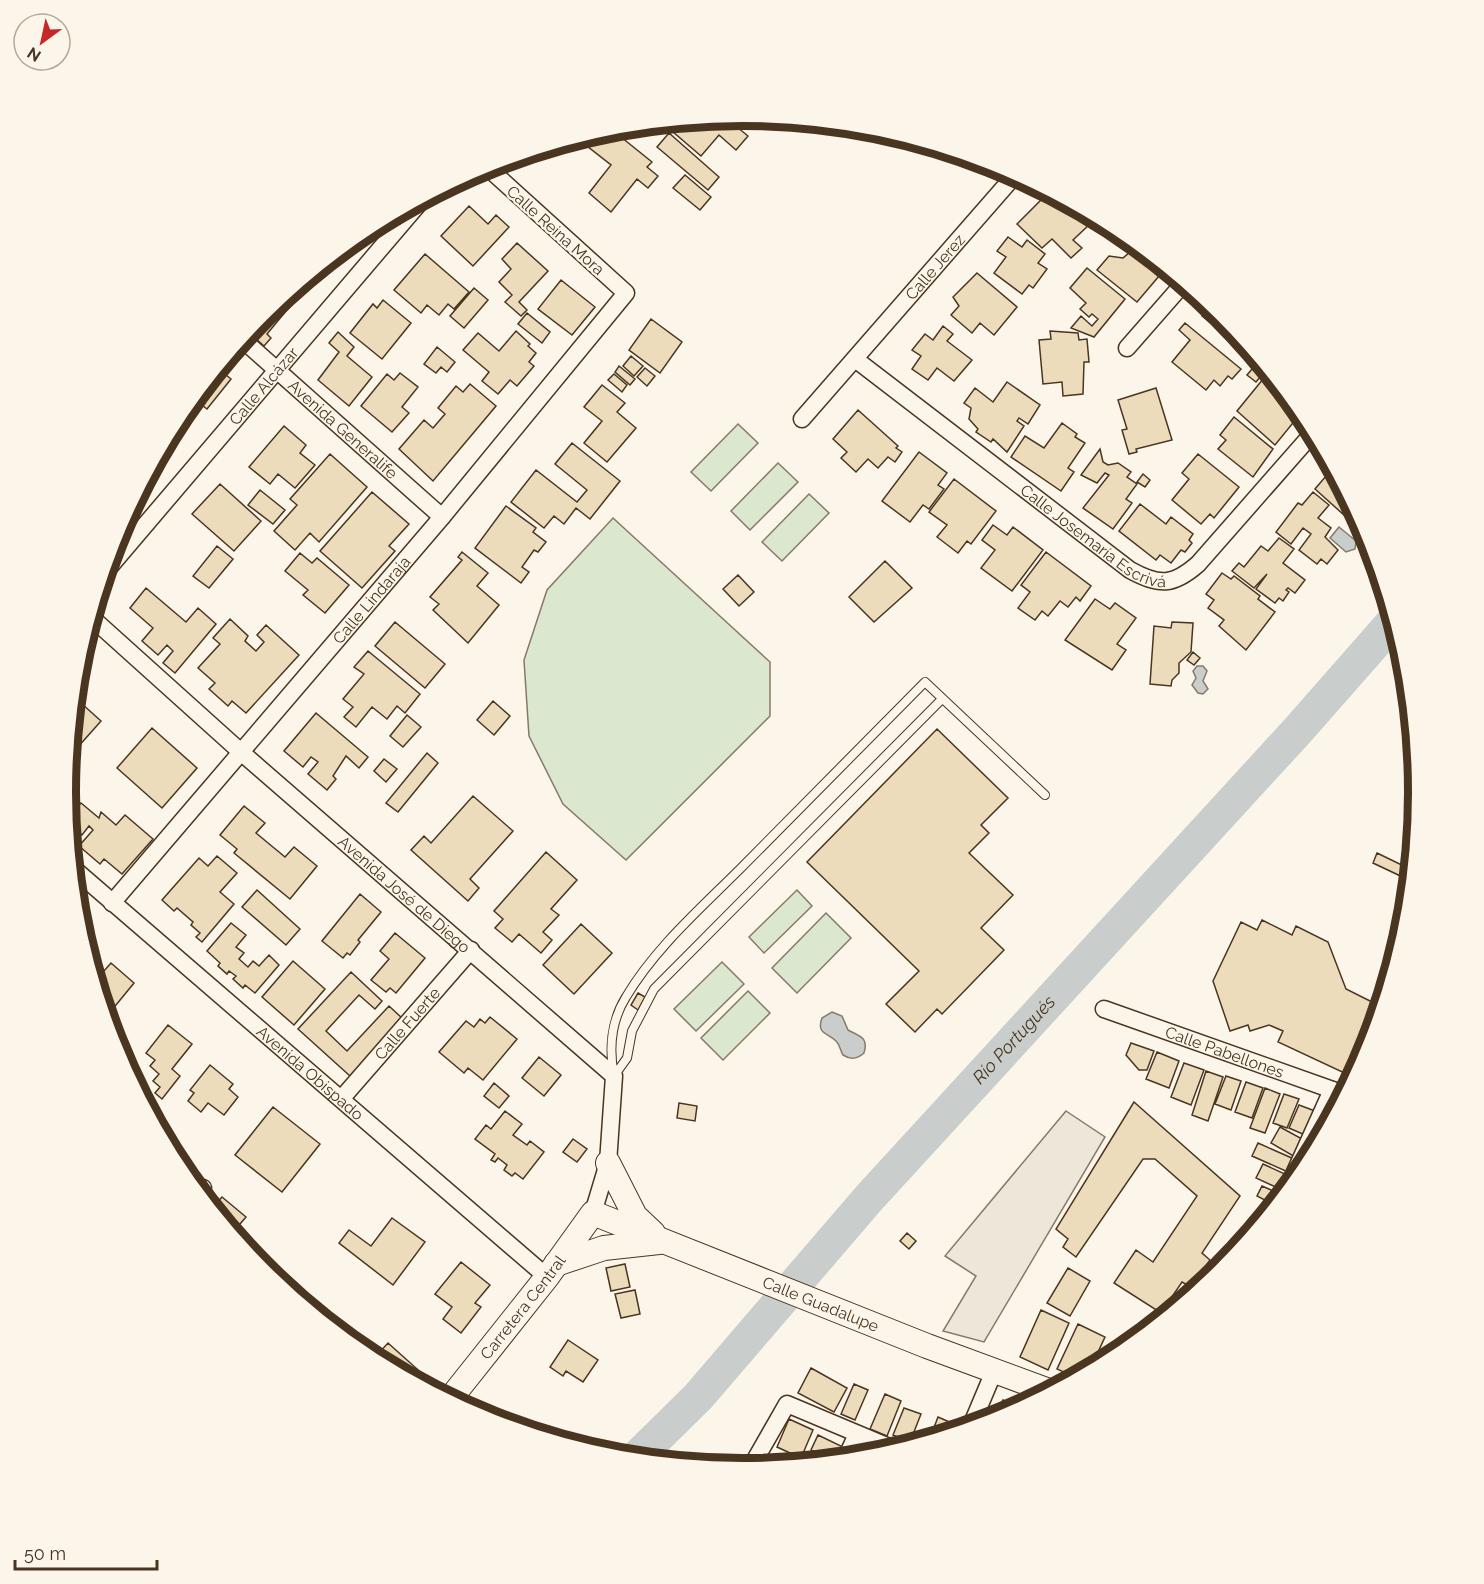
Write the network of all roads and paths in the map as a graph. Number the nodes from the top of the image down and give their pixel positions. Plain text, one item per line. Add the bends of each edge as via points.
1 (495, 174) edge
2 (1009, 182) edge
3 (407, 217) edge
4 (1178, 290) edge
5 (626, 293) joint
6 (250, 345) edge
7 (1128, 348) dead end
8 (855, 359) junction
9 (277, 368) junction
10 (802, 419) dead end
11 (1306, 440) edge
12 (442, 517) junction
13 (121, 553) edge
14 (98, 624) edge
15 (942, 699) junction
16 (242, 753) junction
17 (1045, 795) dead end
18 (82, 876) edge
19 (112, 903) junction
20 (471, 950) junction
21 (1104, 1009) dead end
22 (614, 1076) junction
23 (1336, 1091) edge
24 (342, 1098) junction
25 (608, 1163) junction
26 (593, 1213) junction
27 (664, 1242) junction
28 (552, 1271) junction
29 (994, 1369) junction
30 (1039, 1387) edge
31 (455, 1392) edge
32 (975, 1415) edge
33 (857, 1434) junction
34 (880, 1443) edge
35 (850, 1449) edge
36 (757, 1457) edge

1 - 5 street, Calle Reina Mora
2 - 8 street, Calle Jerez
3 - 9 street, Calle Alcázar
4 - 7 street
5 - 12 street, Calle Lindaraja
6 - 9 street, Avenida Generalife
8 - 10 street, Calle Jerez
8 - 11 street, Calle Josemaría Escrivá via 1130,570 1154,581 1179,578 1198,564
9 - 12 street, Avenida Generalife
9 - 13 street, Calle Alcázar
12 - 16 street, Calle Lindaraja
14 - 16 street, Avenida José de Diego
15 - 17 lane
15 - 22 lane via 654,989 632,1031 627,1058
15 - 22 lane via 925,682 683,926 624,999 609,1052
16 - 19 street, Calle Lindaraja
16 - 20 street, Avenida José de Diego
18 - 19 street, Avenida Obispado
19 - 24 street, Avenida Obispado
20 - 22 street, Avenida José de Diego
20 - 24 street, Calle Fuerte
21 - 23 street, Calle Pabellones
22 - 25 street
24 - 28 street, Avenida Obispado
25 - 26 street
25 - 27 street via 635,1216
26 - 27 street, Calle Guadalupe
26 - 28 street, Carretera Central
27 - 28 street via 604,1248
27 - 29 street, Calle Guadalupe
28 - 31 street, Carretera Central
29 - 30 street, Calle Guadalupe
29 - 32 street
33 - 34 street
33 - 35 street
33 - 36 street via 787,1404

